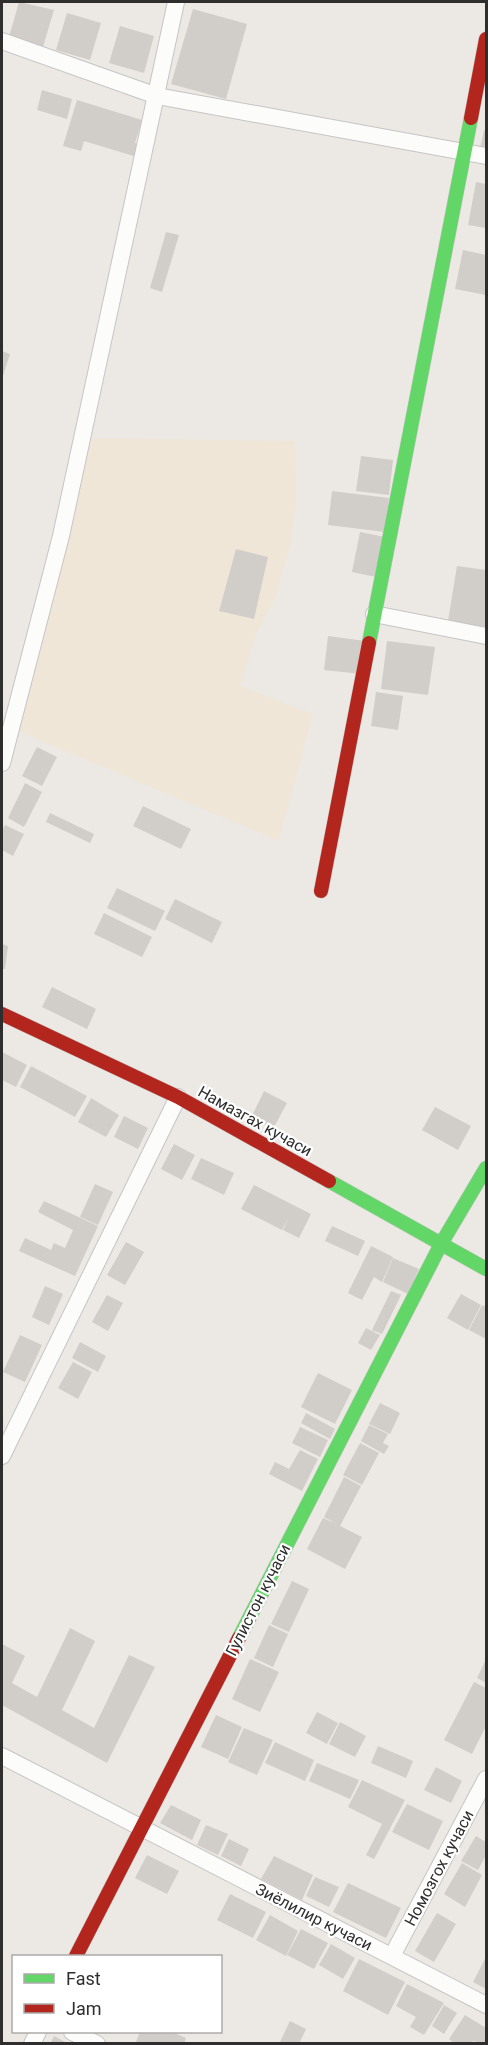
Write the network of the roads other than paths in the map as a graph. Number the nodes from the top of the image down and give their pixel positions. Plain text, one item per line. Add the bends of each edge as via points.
1 (176, 2) edge
2 (486, 39) edge
3 (2, 41) edge
4 (157, 96) junction
5 (463, 152) junction
6 (486, 156) edge
7 (374, 614) junction
8 (486, 636) edge
9 (2, 763) edge
10 (321, 891) dead end
11 (2, 1014) edge
12 (178, 1097) junction
13 (486, 1167) edge
14 (441, 1244) junction
15 (486, 1269) edge
16 (2, 1455) edge
17 (2, 1756) edge
18 (486, 1779) edge
19 (141, 1829) junction
20 (77, 1955) edge
21 (392, 1956) junction
22 (486, 2005) edge
23 (76, 2033) edge
24 (97, 2043) edge

1 - 4 street
2 - 5 street
3 - 4 street
4 - 5 street
4 - 9 street via 61,536
5 - 6 street
5 - 7 street
7 - 8 street
7 - 10 street
11 - 12 street, Намазгах кучаси
12 - 14 street, Намазгах кучаси
12 - 16 street
13 - 14 street, Гулистон кучаси
14 - 15 street, Намазгах кучаси
14 - 19 street, Гулистон кучаси
17 - 19 street, Зиёлилир кучаси
18 - 21 street, Номозгох кучаси
19 - 20 street, Гулистон кучаси
19 - 21 street, Зиёлилир кучаси
21 - 22 street, Зиёлилир кучаси
23 - 24 street

